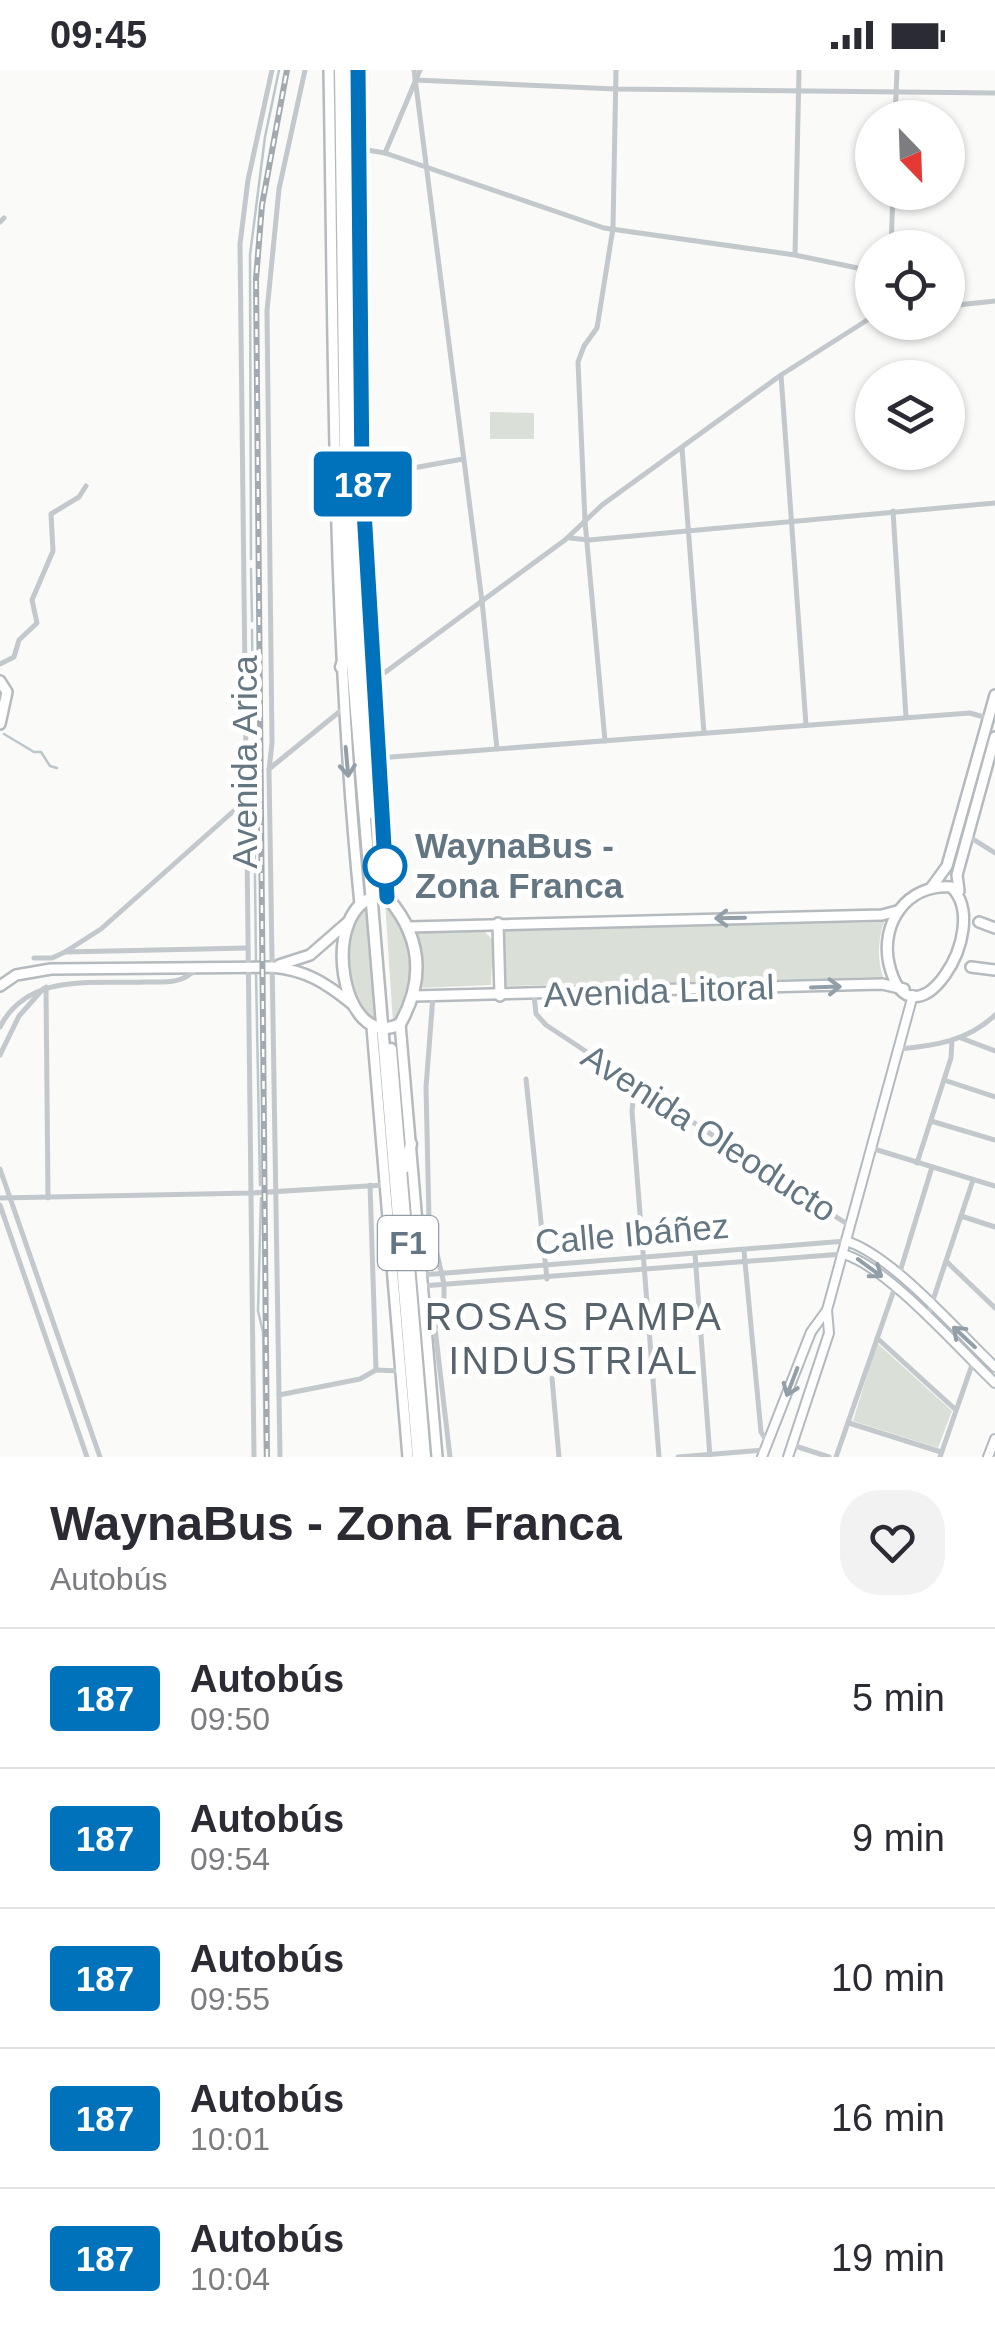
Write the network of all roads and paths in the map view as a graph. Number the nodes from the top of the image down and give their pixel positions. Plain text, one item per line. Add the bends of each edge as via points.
1 (272, 70) edge
2 (304, 70) edge
3 (330, 70) edge
4 (340, 70) edge
5 (348, 70) edge
6 (358, 70) edge
7 (417, 70) edge
8 (616, 70) edge
9 (799, 70) edge
10 (896, 70) edge
11 (416, 80) junction
12 (615, 89) junction
13 (799, 89) junction
14 (896, 91) junction
15 (359, 92) junction
16 (995, 93) edge
17 (896, 100) edge
18 (349, 128) junction
19 (361, 148) junction
20 (384, 152) junction
21 (426, 167) junction
22 (613, 228) junction
23 (795, 256) junction
24 (855, 268) edge
25 (995, 302) edge
26 (965, 305) edge
27 (855, 328) edge
28 (782, 376) junction
29 (682, 448) junction
30 (463, 459) junction
31 (362, 477) junction
32 (86, 486) dead end
33 (995, 503) edge
34 (893, 511) junction
35 (586, 520) junction
36 (791, 520) junction
37 (690, 528) junction
38 (567, 538) junction
39 (589, 540) junction
40 (482, 601) junction
41 (350, 641) junction
42 (0, 664) edge
43 (342, 667) junction
44 (0, 681) edge
45 (374, 681) junction
46 (995, 695) edge
47 (344, 708) junction
48 (906, 718) junction
49 (991, 719) edge
50 (0, 724) edge
51 (806, 725) junction
52 (704, 733) junction
53 (995, 738) edge
54 (606, 740) junction
55 (497, 749) junction
56 (378, 758) junction
57 (269, 770) junction
58 (246, 800) junction
59 (968, 836) junction
60 (995, 853) edge
61 (931, 888) junction
62 (960, 891) junction
63 (379, 897) junction
64 (360, 904) junction
65 (897, 911) junction
66 (350, 921) junction
67 (979, 922) junction
68 (498, 923) junction
69 (409, 927) junction
70 (995, 928) edge
71 (980, 936) dead end
72 (248, 948) junction
73 (65, 952) junction
74 (977, 953) dead end
75 (34, 958) dead end
76 (198, 967) junction
77 (248, 967) junction
78 (272, 967) junction
79 (971, 968) junction
80 (995, 970) edge
81 (960, 979) dead end
82 (0, 986) edge
83 (951, 986) dead end
84 (46, 988) junction
85 (909, 991) junction
86 (534, 994) junction
87 (414, 996) junction
88 (433, 996) junction
89 (500, 996) junction
90 (354, 1006) junction
91 (995, 1015) edge
92 (0, 1027) edge
93 (386, 1027) junction
94 (956, 1039) junction
95 (898, 1049) junction
96 (995, 1050) edge
97 (0, 1056) edge
98 (526, 1078) dead end
99 (944, 1080) junction
100 (635, 1085) junction
101 (995, 1097) edge
102 (931, 1120) junction
103 (995, 1140) edge
104 (411, 1144) junction
105 (870, 1148) junction
106 (917, 1163) junction
107 (932, 1168) junction
108 (0, 1169) edge
109 (402, 1174) junction
110 (974, 1180) junction
111 (384, 1185) junction
112 (370, 1186) junction
113 (995, 1186) edge
114 (274, 1190) junction
115 (252, 1193) junction
116 (48, 1198) junction
117 (11, 1199) junction
118 (0, 1202) edge
119 (961, 1216) junction
120 (850, 1226) junction
121 (995, 1227) edge
122 (846, 1240) junction
123 (744, 1250) junction
124 (694, 1254) junction
125 (842, 1254) junction
126 (644, 1258) junction
127 (946, 1261) junction
128 (745, 1262) junction
129 (696, 1266) junction
130 (544, 1267) junction
131 (36, 1268) junction
132 (645, 1270) junction
133 (22, 1273) junction
134 (442, 1273) junction
135 (899, 1275) junction
136 (547, 1279) junction
137 (422, 1280) junction
138 (444, 1284) junction
139 (895, 1287) junction
140 (995, 1306) edge
141 (933, 1308) junction
142 (827, 1310) junction
143 (927, 1318) junction
144 (56, 1328) junction
145 (44, 1332) junction
146 (876, 1338) junction
147 (972, 1362) junction
148 (70, 1367) junction
149 (995, 1367) edge
150 (376, 1370) junction
151 (58, 1371) junction
152 (399, 1371) junction
153 (552, 1378) dead end
154 (995, 1383) edge
155 (279, 1395) junction
156 (84, 1408) junction
157 (956, 1410) junction
158 (72, 1413) junction
159 (848, 1423) junction
160 (995, 1439) edge
161 (792, 1445) junction
162 (765, 1450) edge
163 (941, 1454) edge
164 (100, 1455) edge
165 (710, 1456) edge
166 (88, 1457) edge
167 (254, 1457) edge
168 (280, 1457) edge
169 (408, 1457) edge
170 (422, 1457) edge
171 (437, 1457) edge
172 (450, 1457) edge
173 (559, 1457) edge
174 (659, 1457) edge
175 (678, 1457) edge
176 (788, 1457) edge
177 (833, 1457) edge
178 (988, 1457) edge

1 - 58 street, Avenida Arica via 240,244
2 - 57 street, Avenida Arica via 280,190 266,311
3 - 43 main road
4 - 41 highway, F1
5 - 18 highway, F1
6 - 15 main road
7 - 11 street
8 - 12 street
9 - 13 street
10 - 14 street
11 - 12 street
11 - 20 street
11 - 21 street
12 - 13 street
12 - 22 street
13 - 14 street
13 - 23 street
14 - 16 street
14 - 17 street
15 - 18 highway
15 - 19 main road
18 - 63 highway, F1 via 356,632
19 - 20 street
19 - 31 main road
20 - 21 street
21 - 22 street
21 - 30 street
22 - 23 street
22 - 35 street via 597,328 579,355
23 - 24 street
25 - 26 street
27 - 28 street
28 - 29 street
28 - 36 street
29 - 35 street
29 - 37 street
30 - 31 street
30 - 40 street
31 - 45 main road
32 - 42 street via 51,514 53,551 32,600 37,623 18,640 14,657
33 - 34 street
34 - 36 street
34 - 48 street
35 - 38 street
35 - 39 street
36 - 37 street
36 - 51 street
37 - 39 street
37 - 52 street
38 - 39 street
38 - 40 street
39 - 54 street
40 - 45 street
40 - 55 street
41 - 43 highway
41 - 63 highway, F1
43 - 47 main road
44 - 50 main road via 7,692
45 - 56 main road
46 - 49 main road
47 - 57 street
47 -> 64 main road
48 - 49 street via 970,713
48 - 51 street
49 - 61 main road via 948,866
51 - 52 street
52 - 54 street
53 - 59 main road
54 - 55 street
55 - 56 street
56 - 63 main road
57 - 78 street, Avenida Arica
58 - 72 street, Avenida Arica
58 - 73 street via 101,929
59 - 60 street
59 - 62 main road via 956,875
61 - 62 main road
61 - 65 main road
62 - 67 main road
63 - 64 highway
63 - 69 highway
63 - 93 highway, F1
64 - 66 highway
65 -> 68 main road, Avenida Litoral
65 - 85 main road via 886,946 890,969
66 - 78 main road via 310,954
66 - 90 highway via 343,964
67 - 70 main road
67 - 71 main road
68 - 69 main road, Avenida Litoral
68 - 89 main road
69 - 87 highway via 418,968
72 - 73 street
72 - 77 street, Avenida Arica
73 - 75 street
74 - 79 main road
76 - 77 main road
76 - 82 main road via 38,970
76 - 84 street via 177,982
77 - 78 main road
77 - 115 street, Avenida Arica
78 - 90 main road via 314,976
78 - 114 street, Avenida Arica
79 - 80 main road
79 - 81 main road
83 - 85 main road, Avenida Litoral via 928,996
84 - 92 street via 15,1003
84 - 97 street via 19,1016
84 - 116 street
86 -> 85 main road, Avenida Litoral via 882,984
85 - 95 street
86 - 89 main road, Avenida Litoral
86 - 100 street, Avenida Oleoducto via 540,1019
87 - 88 main road, Avenida Litoral
87 - 93 highway
88 - 89 main road, Avenida Litoral
88 - 134 street via 426,1087 429,1219
90 - 93 highway
91 - 94 street
93 - 104 main road
93 - 109 highway, F1
93 - 111 main road
93 - 170 highway, F1
94 - 95 street
94 - 96 street
94 - 99 street
95 - 105 street
98 - 130 street
99 - 101 street
99 - 102 street
100 - 120 street, Avenida Oleoducto
100 - 126 street
102 - 103 street
102 - 106 street
104 - 109 highway
104 - 137 main road
105 - 106 street
105 - 120 street
106 - 107 street
107 - 110 street
107 - 135 street
108 - 117 street
109 - 170 highway, F1
110 - 113 street
110 - 119 street
111 - 112 street
111 - 152 main road
112 - 114 street
112 - 150 street
114 - 115 street
114 - 155 street, Avenida Arica
115 - 116 street
115 - 167 street, Avenida Arica
116 - 117 street
117 - 118 street
117 - 131 street
118 - 133 street
119 - 121 street
119 - 127 street
120 - 122 street
122 - 123 street, Calle Ibáñez
122 - 125 street
122 - 135 street, Avenida Oleoducto
123 - 124 street, Calle Ibáñez
123 - 128 street
124 - 126 street, Calle Ibáñez
124 - 129 street
125 - 128 street, Calle Ibáñez
125 -> 139 street, Avenida Oleoducto via 862,1259
125 - 142 street
126 - 130 street, Calle Ibáñez
126 - 132 street
127 - 140 street
127 - 141 street
128 - 129 street, Calle Ibáñez
128 - 162 street
129 - 132 street, Calle Ibáñez
129 - 165 street
130 - 134 street, Calle Ibáñez
130 - 136 street
131 - 133 street
131 - 144 street
132 - 136 street, Calle Ibáñez
132 - 174 street
133 - 145 street
134 - 137 street, Calle Ibáñez
134 - 138 street
135 - 141 street, Avenida Oleoducto
136 - 138 street, Calle Ibáñez
137 - 138 street, Calle Ibáñez
137 - 171 main road
138 - 172 street via 435,1328
139 - 143 street, Avenida Oleoducto
139 - 146 street
141 - 143 street
149 -> 141 street, Avenida Oleoducto
142 - 161 street via 828,1332
142 -> 162 street via 810,1332
143 - 147 street, Avenida Oleoducto
144 - 145 street
144 - 148 street
145 - 151 street
146 - 157 street
146 - 159 street
147 - 154 street, Avenida Oleoducto
147 - 157 street
148 - 151 street
148 - 156 street
150 - 152 street
150 - 155 street
151 - 158 street
152 - 169 main road
153 - 173 street
155 - 168 street, Avenida Arica
156 - 158 street
156 - 164 street
157 - 163 street
158 - 166 street
159 - 163 street
159 - 177 street
160 - 178 street
161 - 176 street
161 - 177 street
162 - 165 street
164 - 166 street
165 - 175 street

